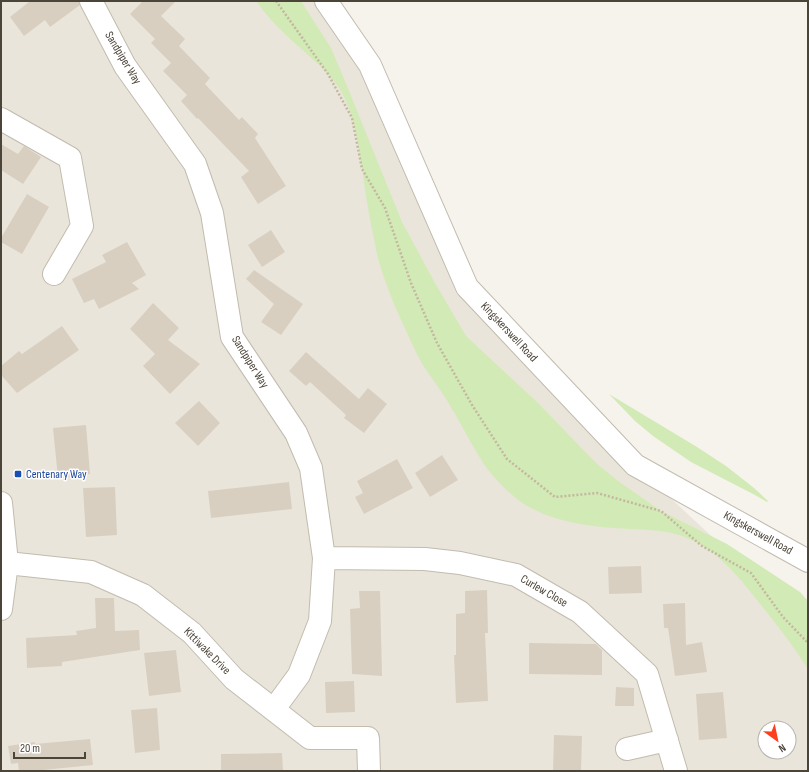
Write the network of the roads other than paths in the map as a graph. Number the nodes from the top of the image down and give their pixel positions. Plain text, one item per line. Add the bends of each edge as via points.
1 (91, 1) edge
2 (326, 1) edge
3 (1, 119) edge
4 (54, 274) dead end
5 (1, 503) edge
6 (324, 558) junction
7 (808, 561) edge
8 (7, 563) junction
9 (1, 609) edge
10 (274, 709) junction
11 (667, 740) junction
12 (627, 749) dead end
13 (369, 771) edge
14 (676, 771) edge

1 - 6 street, Sandpiper Way via 126,66 195,164 212,213 232,337 296,433 311,468
2 - 7 street, Kingskerswell Road via 370,65 467,287 634,465
3 - 4 street via 70,158 82,226
5 - 8 street
6 - 10 street, Sandpiper Way via 320,621 298,675
6 - 11 street, Curlew Close via 425,559 460,563 516,575 580,612 647,674
8 - 9 street
8 - 10 street, Kittiwake Drive via 91,572 143,594 192,633 234,679
10 - 13 street, Kittiwake Drive via 310,738 368,738
11 - 12 street
11 - 14 street, Curlew Close

